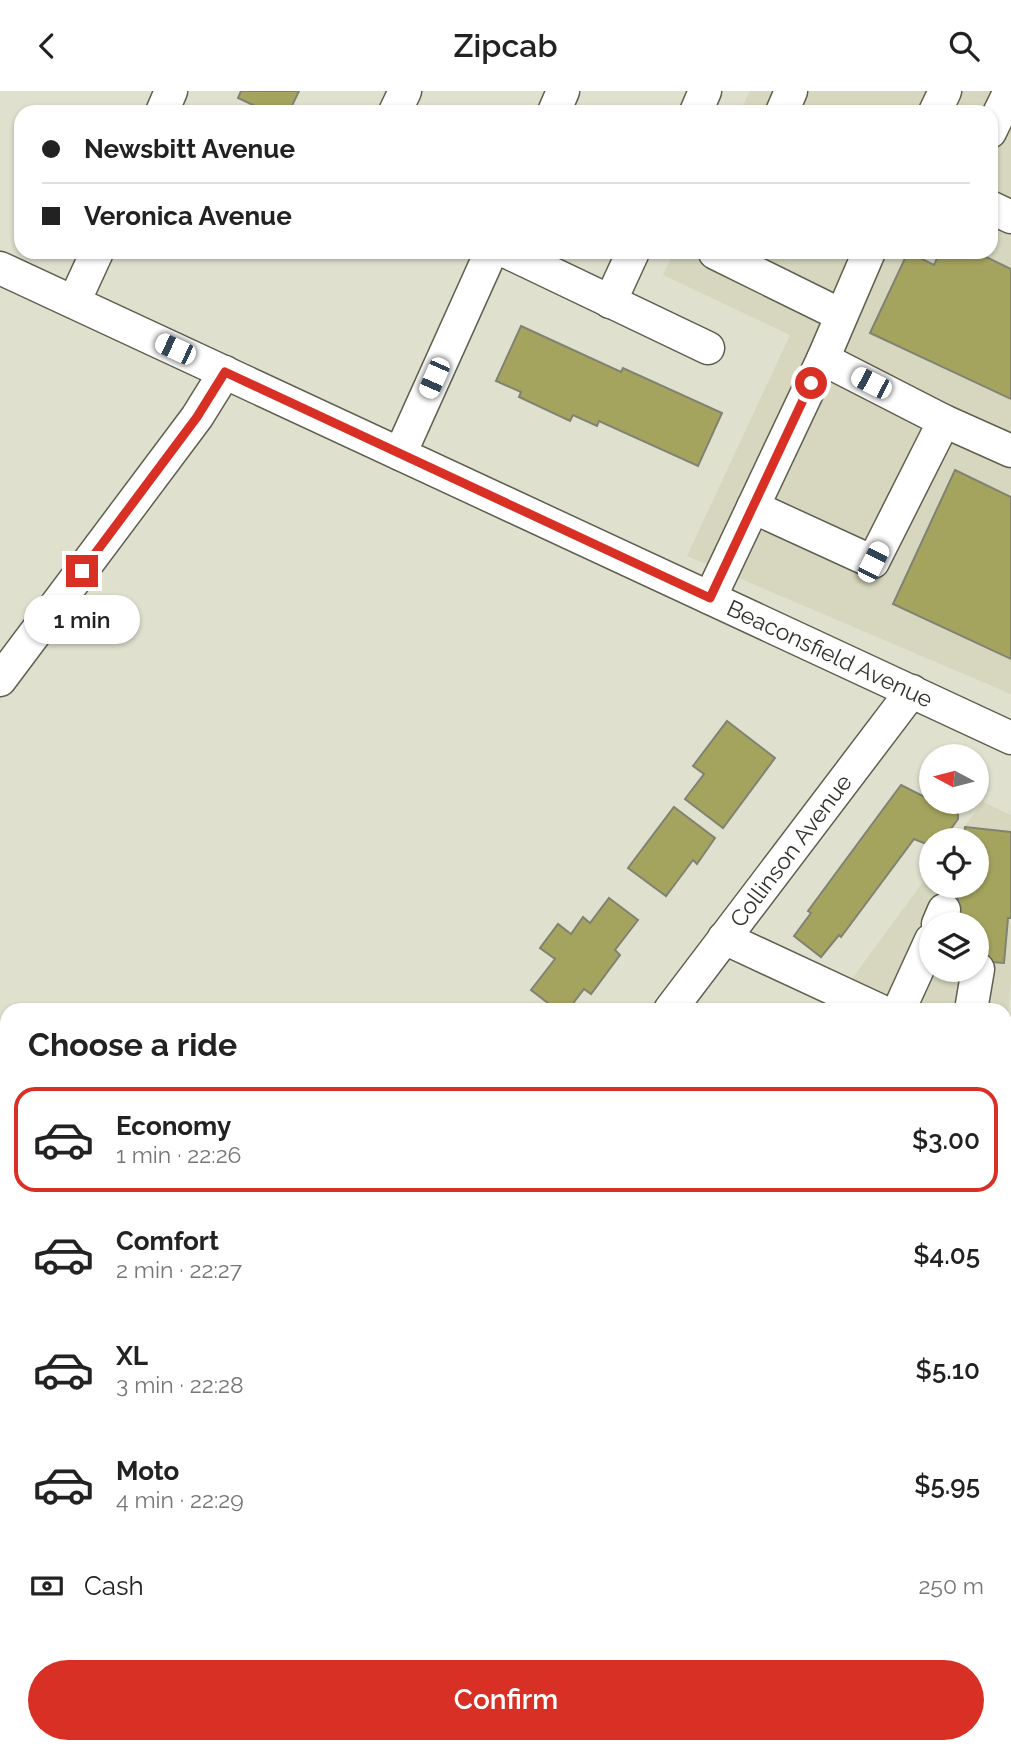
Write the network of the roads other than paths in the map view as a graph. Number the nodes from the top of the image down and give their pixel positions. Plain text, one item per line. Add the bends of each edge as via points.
1 (1010, 91) edge
2 (998, 116) edge
3 (94, 259) edge
4 (488, 259) edge
5 (521, 259) edge
6 (630, 259) edge
7 (727, 259) edge
8 (866, 259) edge
9 (0, 268) edge
10 (74, 302) junction
11 (610, 302) junction
12 (841, 315) junction
13 (708, 348) dead end
14 (823, 359) junction
15 (225, 372) junction
16 (944, 421) junction
17 (1011, 451) edge
18 (400, 454) junction
19 (753, 507) junction
20 (710, 598) junction
21 (0, 680) edge
22 (912, 691) junction
23 (1011, 738) edge
24 (724, 938) junction
25 (919, 967) edge
26 (976, 982) edge
27 (675, 1003) edge
28 (865, 1003) edge
29 (903, 1003) edge
30 (972, 1003) edge

1 - 2 street
3 - 10 street
4 - 18 street
5 - 11 street
6 - 11 street
7 - 12 street
8 - 12 street
9 - 10 street, Beaconsfield Avenue
10 - 15 street, Beaconsfield Avenue
11 - 13 street
12 - 14 street
14 - 16 street
14 - 19 street
15 - 18 street, Beaconsfield Avenue
15 - 21 street via 197,417
16 - 17 street
16 - 19 street via 873,562
18 - 20 street, Beaconsfield Avenue
19 - 20 street
20 - 22 street, Beaconsfield Avenue
22 - 23 street, Beaconsfield Avenue
22 - 24 street, Collinson Avenue
24 - 27 street, Collinson Avenue
24 - 28 street
25 - 29 street
26 - 30 street

